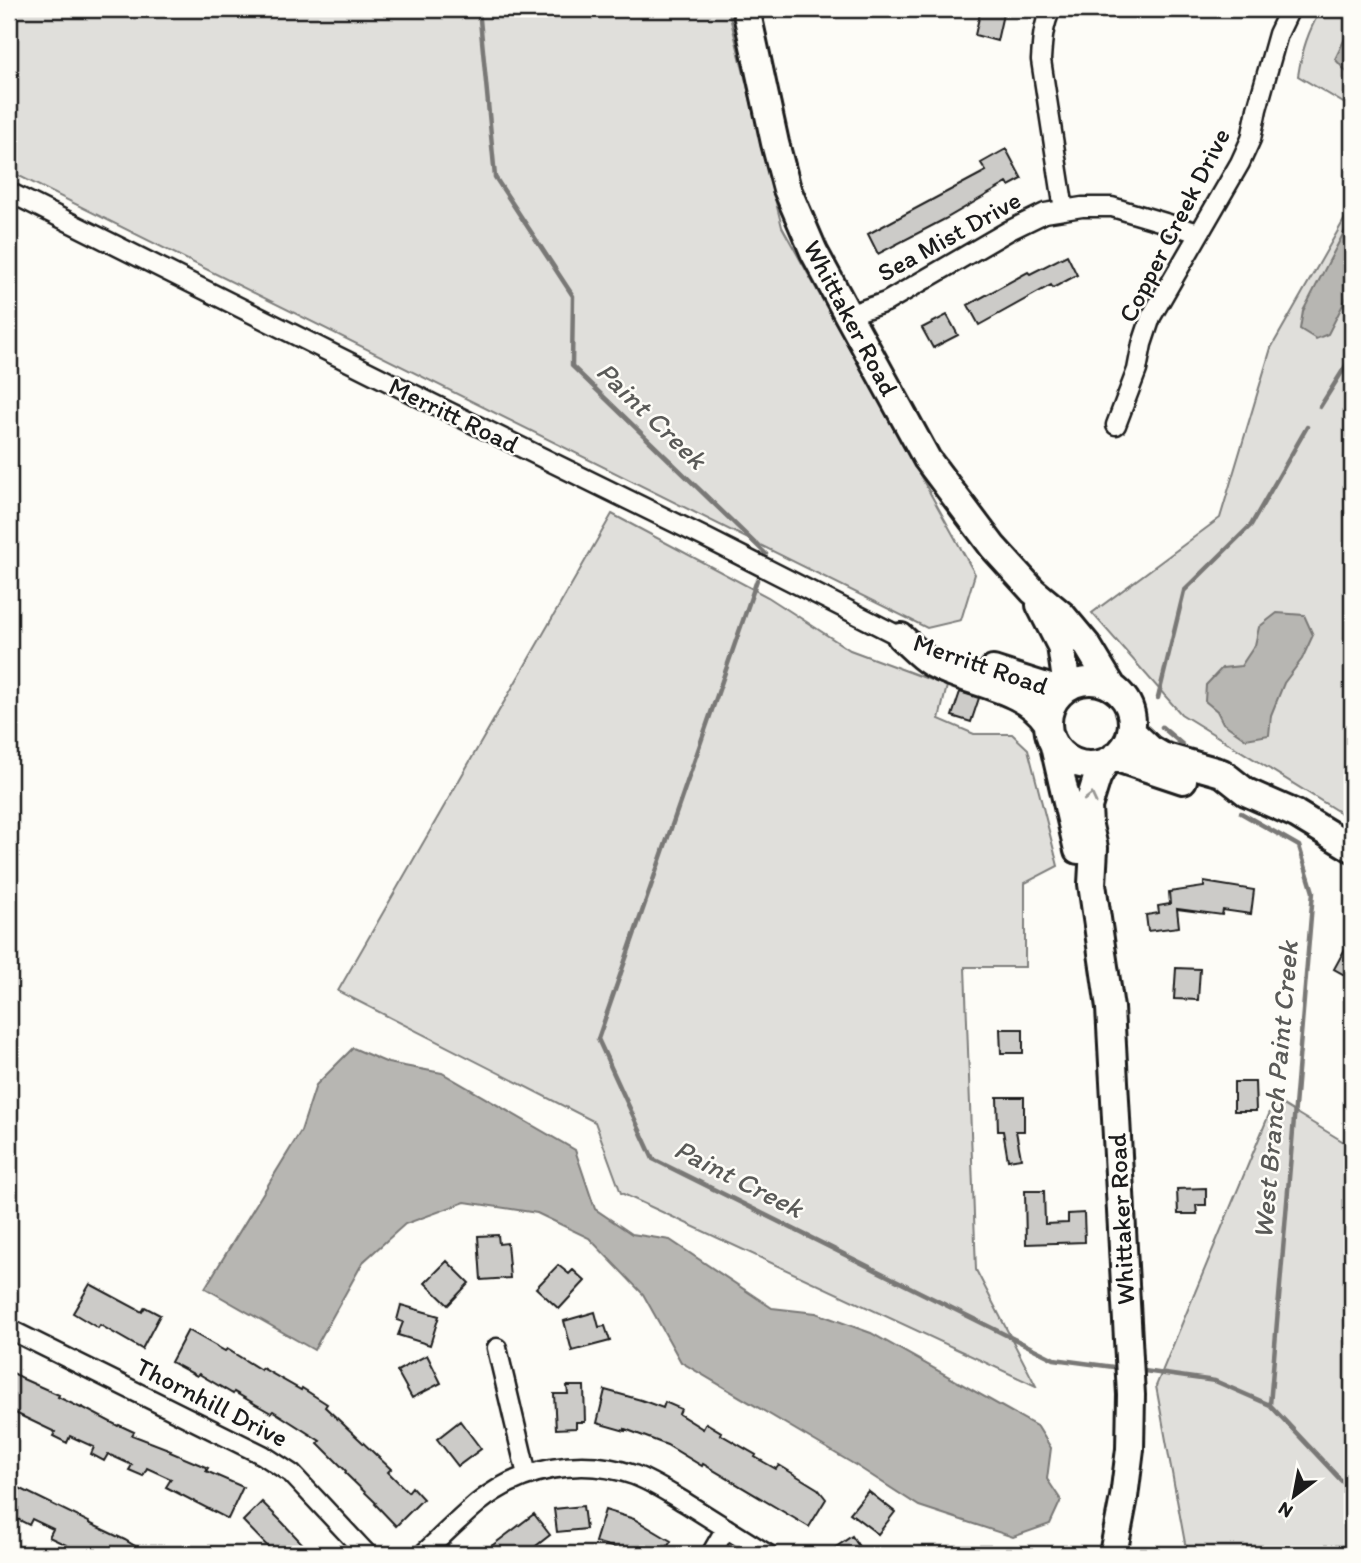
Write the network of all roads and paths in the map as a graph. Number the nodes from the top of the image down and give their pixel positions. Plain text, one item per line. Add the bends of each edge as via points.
1 (746, 9) edge
2 (1051, 9) edge
3 (1290, 9) edge
4 (9, 192) edge
5 (1064, 210) junction
6 (1199, 233) junction
7 (848, 315) junction
8 (1116, 425) dead end
9 (1033, 591) junction
10 (901, 637) junction
11 (1113, 688) junction
12 (1064, 690) junction
13 (1131, 731) junction
14 (1051, 734) junction
15 (1110, 760) junction
16 (1246, 792) junction
17 (1352, 848) edge
18 (1092, 884) junction
19 (9, 1328) edge
20 (497, 1348) dead end
21 (527, 1475) junction
22 (726, 1528) junction
23 (367, 1554) edge
24 (423, 1554) edge
25 (711, 1554) edge
26 (767, 1554) edge
27 (1113, 1554) edge

1 - 7 main road, Whittaker Road via 787,189
2 - 5 street via 1042,36 1041,61
3 - 6 street, Copper Creek Drive via 1278,34 1251,139
4 - 10 street, Merritt Road
5 - 6 street, Sea Mist Drive via 1112,207
5 - 7 street, Sea Mist Drive via 1045,213 1010,230 886,302
6 - 8 street, Copper Creek Drive via 1151,317
7 - 9 main road, Whittaker Road via 927,459 993,547
9 - 11 main road, Whittaker Road via 1071,625
9 - 12 main road, Whittaker Road via 1061,646
10 - 12 main road, Merritt Road
10 - 14 main road, Merritt Road via 929,662 1021,698 1036,708
11 - 12 main road via 1090,681
11 - 13 main road via 1129,707
12 - 14 main road via 1049,711
13 - 15 main road via 1122,750
13 - 16 main road via 1162,756 1222,773
14 - 15 main road via 1062,755 1071,761 1094,765
14 - 18 main road, Whittaker Road via 1078,852
15 - 16 main road via 1223,792
18 -> 15 main road, Whittaker Road via 1094,848 1088,807 1097,778
16 - 17 main road via 1296,814
18 - 27 main road, Whittaker Road via 1110,1008 1131,1395 1130,1449
19 - 23 street, Thornhill Drive via 262,1455 292,1474
20 - 21 street
21 - 22 street via 571,1466 614,1469 650,1482
21 - 24 street via 479,1502
22 - 25 street
22 - 26 street

